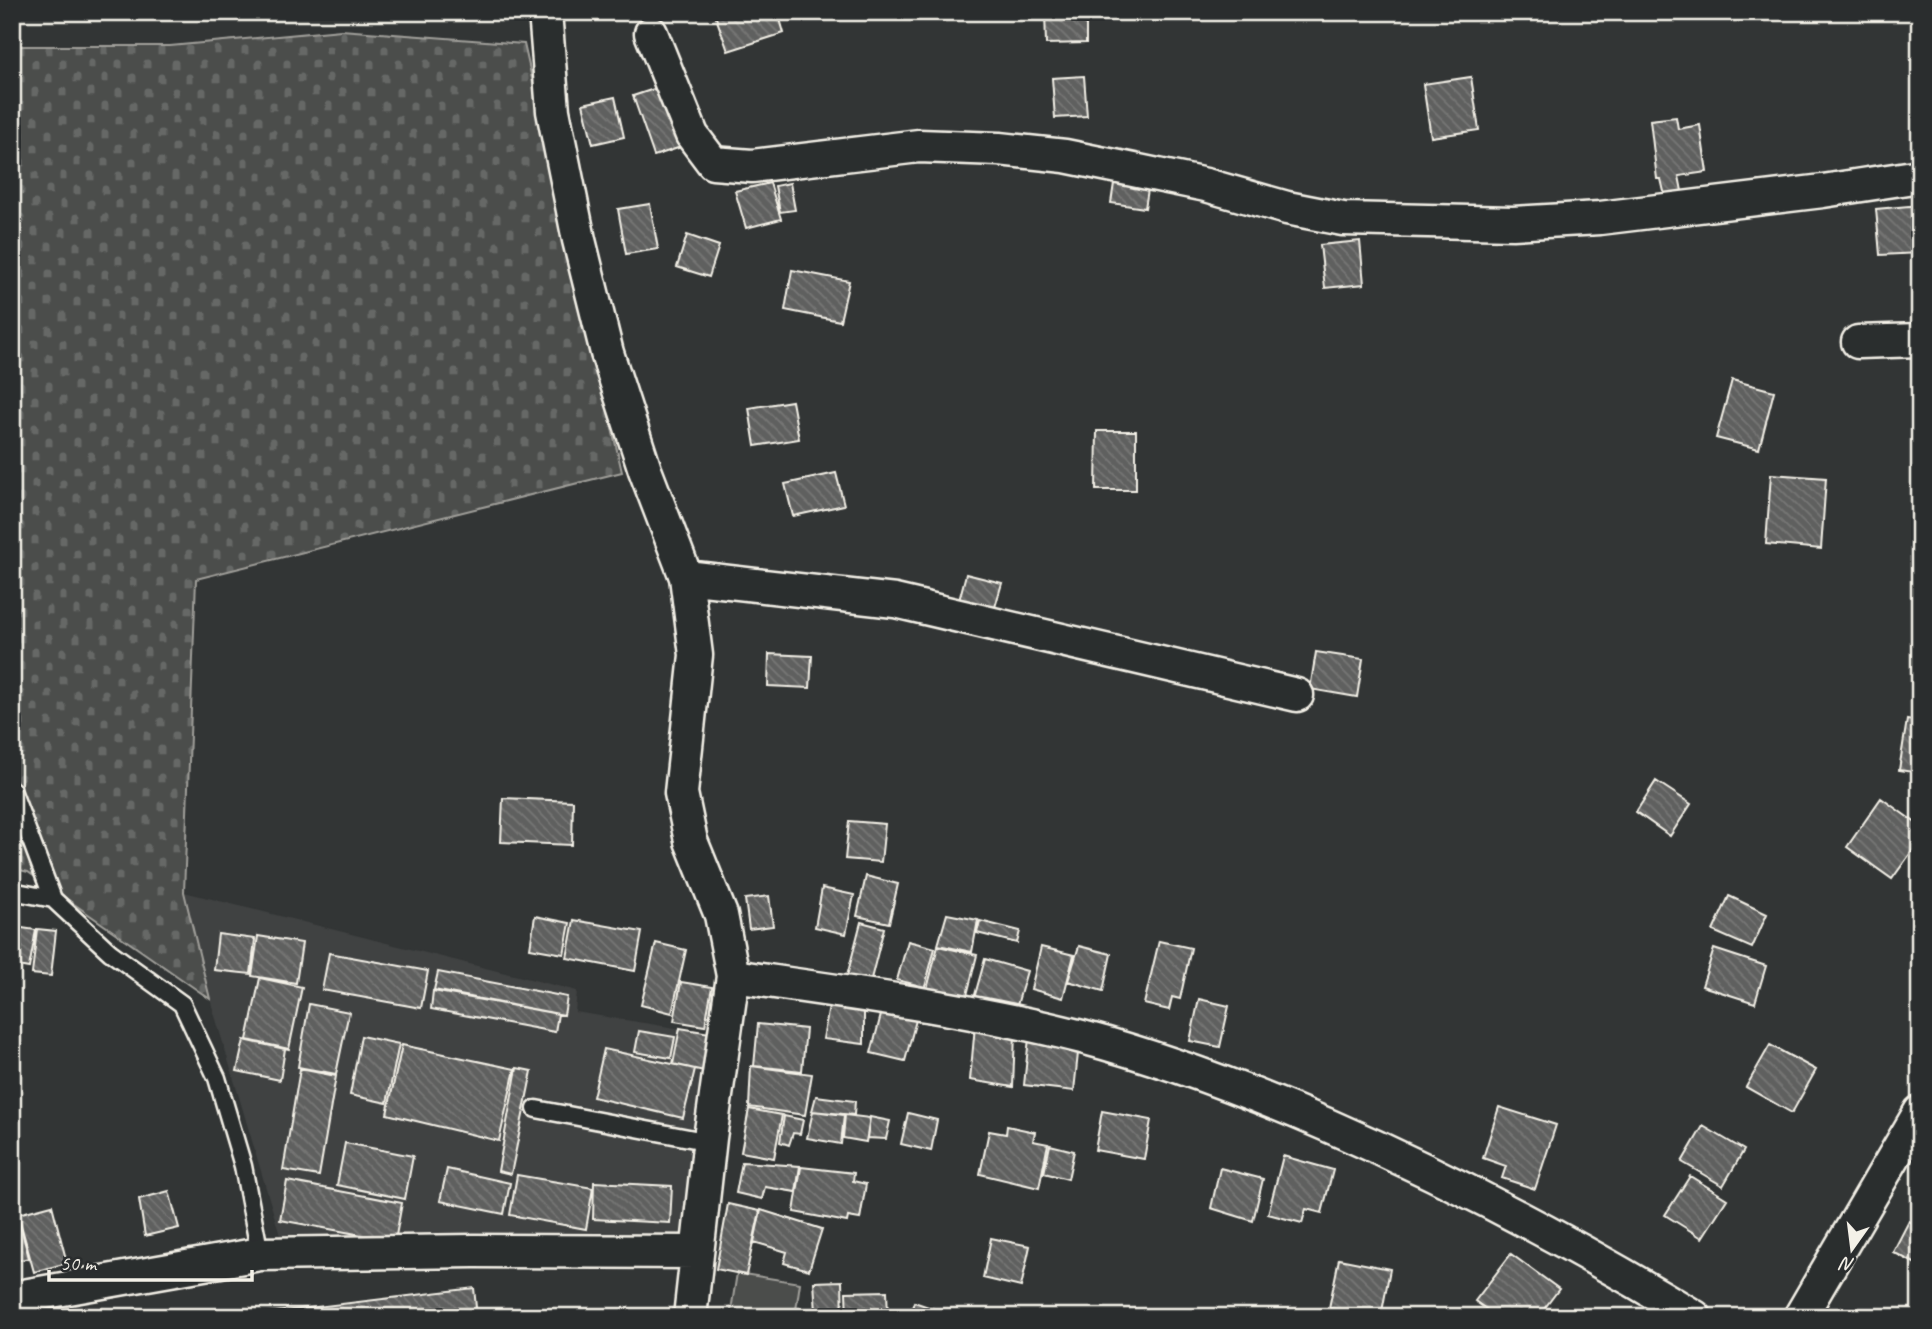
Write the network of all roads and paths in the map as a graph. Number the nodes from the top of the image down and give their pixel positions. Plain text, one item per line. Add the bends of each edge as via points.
1 (545, 12) edge
2 (651, 33) dead end
3 (1920, 176) edge
4 (1920, 340) edge
5 (1858, 342) dead end
6 (686, 577) junction
7 (1297, 695) dead end
8 (12, 790) edge
9 (12, 891) edge
10 (53, 899) junction
11 (733, 976) junction
12 (536, 1109) dead end
13 (1920, 1112) edge
14 (710, 1142) junction
15 (697, 1252) junction
16 (260, 1254) junction
17 (12, 1298) edge
18 (690, 1317) edge
19 (1695, 1317) edge
20 (1800, 1317) edge

1 - 6 street via 553,111 579,240 604,340 645,470
2 - 3 street via 691,135 713,163 752,166 919,146 999,149 1065,156 1343,219 1513,223 1600,218
4 - 5 street
6 - 7 street via 895,601
6 - 11 street via 696,655 681,793 691,841 721,915
8 - 10 lane
9 - 10 lane
10 - 16 lane via 110,952 182,1004 217,1077 243,1166
11 - 14 street
11 - 19 street via 973,1013 1171,1064 1269,1100 1446,1180
12 - 14 lane
13 - 20 street
14 - 15 street
15 - 16 street
15 - 18 street
16 - 17 street

